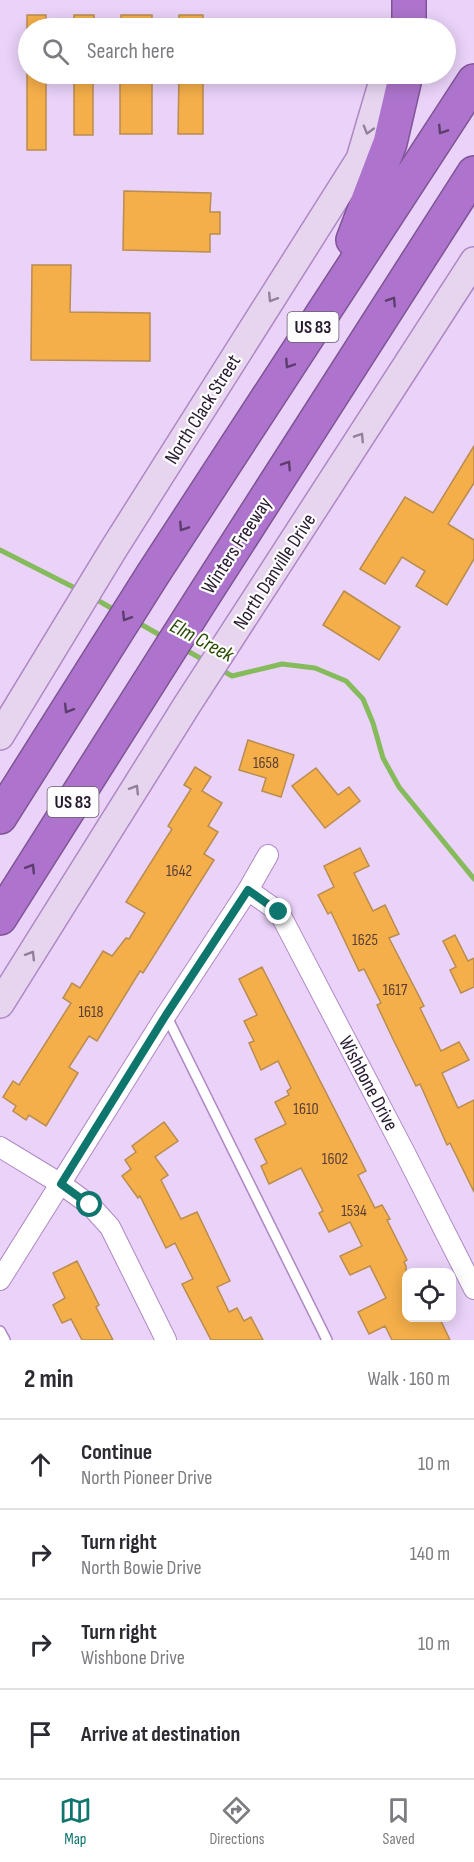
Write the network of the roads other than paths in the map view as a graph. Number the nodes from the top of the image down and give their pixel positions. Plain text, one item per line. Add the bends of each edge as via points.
1 (404, 0) edge
2 (410, 0) edge
3 (400, 18) edge
4 (409, 18) edge
5 (474, 81) edge
6 (382, 84) edge
7 (404, 84) edge
8 (474, 173) edge
9 (474, 261) edge
10 (307, 336) junction
11 (0, 736) edge
12 (0, 816) edge
13 (268, 855) dead end
14 (248, 890) junction
15 (0, 918) edge
16 (0, 1004) edge
17 (166, 1015) junction
18 (0, 1147) edge
19 (61, 1184) junction
20 (0, 1280) edge
21 (474, 1289) edge
22 (0, 1331) edge
23 (4, 1340) edge
24 (166, 1340) edge
25 (327, 1340) edge

1 - 3 main road
2 - 4 highway
5 -> 10 highway, US 83
6 -> 11 main road, North Clack Street via 360,159
7 - 10 highway via 390,143 360,225
15 -> 8 highway, Winters Freeway / US 83
16 -> 9 main road, North Danville Drive via 187,705
10 -> 12 highway, US 83
13 - 14 street
14 - 17 street
14 - 21 street, Wishbone Drive via 279,912
17 - 19 street
17 - 25 lane
18 - 19 street
19 - 20 street
19 - 24 street via 90,1205 110,1227
22 - 23 lane

